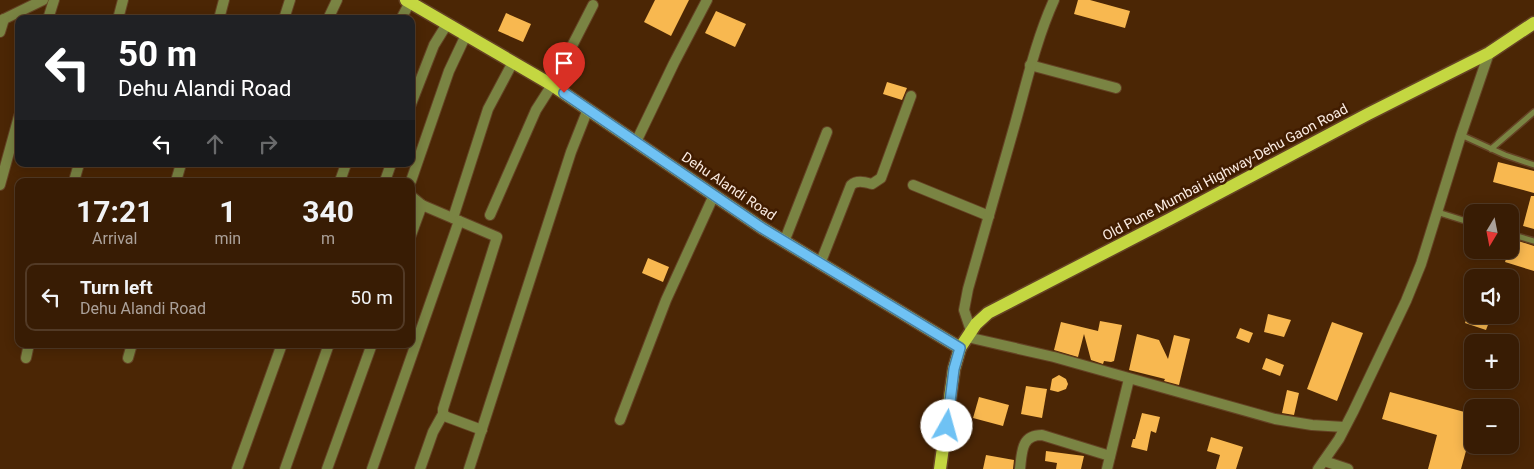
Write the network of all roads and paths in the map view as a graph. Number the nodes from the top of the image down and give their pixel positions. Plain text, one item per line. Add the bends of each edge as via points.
1 (43, 0) edge
2 (54, 0) edge
3 (124, 0) edge
4 (224, 0) edge
5 (290, 0) edge
6 (337, 0) edge
7 (707, 0) edge
8 (1054, 0) edge
9 (408, 1) edge
10 (594, 2) edge
11 (49, 15) edge
12 (119, 15) edge
13 (220, 15) edge
14 (285, 15) edge
15 (330, 15) edge
16 (403, 15) edge
17 (2, 20) edge
18 (1534, 23) edge
19 (447, 24) junction
20 (0, 32) edge
21 (466, 35) junction
22 (1488, 53) junction
23 (513, 62) junction
24 (1030, 65) junction
25 (552, 85) junction
26 (1116, 88) dead end
27 (415, 94) edge
28 (911, 96) dead end
29 (588, 109) junction
30 (1534, 112) edge
31 (15, 131) edge
32 (827, 132) dead end
33 (1461, 135) junction
34 (636, 142) junction
35 (1491, 149) junction
36 (1534, 165) edge
37 (412, 178) edge
38 (0, 185) edge
39 (913, 185) dead end
40 (714, 195) junction
41 (415, 199) edge
42 (422, 205) junction
43 (1437, 212) junction
44 (490, 215) dead end
45 (989, 216) junction
46 (456, 220) junction
47 (1464, 220) edge
48 (415, 224) edge
49 (1519, 237) edge
50 (1534, 241) edge
51 (784, 242) junction
52 (820, 264) junction
53 (969, 334) junction
54 (415, 342) edge
55 (29, 348) edge
56 (131, 348) edge
57 (281, 348) edge
58 (328, 348) edge
59 (371, 348) edge
60 (413, 348) edge
61 (960, 348) junction
62 (26, 358) dead end
63 (128, 358) dead end
64 (1129, 379) junction
65 (443, 414) junction
66 (620, 420) dead end
67 (1344, 427) junction
68 (482, 430) junction
69 (1110, 456) junction
70 (1321, 465) edge
71 (237, 469) edge
72 (285, 469) edge
73 (327, 469) edge
74 (372, 469) edge
75 (420, 469) edge
76 (469, 469) edge
77 (940, 469) edge
78 (1020, 469) edge
79 (1107, 469) edge
80 (1348, 469) edge

1 - 17 street
2 - 11 street
3 - 12 street
4 - 13 street
5 - 14 street
6 - 15 street
7 - 34 street
8 - 24 street
9 - 16 street
9 - 19 main road, Dehu Alandi Road
10 - 25 street
17 - 20 street
18 - 22 main road, Old Pune Mumbai Highway-Dehu Gaon Road
19 - 21 main road, Dehu Alandi Road
19 - 27 street via 434,45
21 - 23 main road, Dehu Alandi Road
21 - 37 street via 449,71
22 - 33 street
22 - 53 main road, Old Pune Mumbai Highway-Dehu Gaon Road via 988,313
23 - 25 main road, Dehu Alandi Road
23 - 46 street via 488,109
24 - 26 street
24 - 45 street
25 - 29 main road, Dehu Alandi Road
25 - 44 street via 536,110
28 - 52 street via 881,178 872,184 855,182 851,185
29 - 34 main road, Dehu Alandi Road
29 - 68 street via 571,152
30 - 35 lane
31 - 38 street
32 - 51 street
33 - 35 lane
33 - 43 street
34 - 40 main road, Dehu Alandi Road
35 - 36 lane
39 - 45 street
40 - 51 main road, Dehu Alandi Road
40 - 66 street via 666,300
41 - 42 street
42 - 46 street
42 - 48 street
43 - 47 lane
43 - 67 street via 1406,301
45 - 53 street via 965,301
46 - 54 street
46 - 65 street via 497,237
49 - 50 lane
51 - 52 main road, Dehu Alandi Road
52 - 61 main road, Dehu Alandi Road
53 - 61 main road, Old Pune Mumbai Highway-Dehu Gaon Road
53 - 64 street
55 - 62 street
56 - 63 street
57 - 71 street
58 - 72 street
59 - 73 street
60 - 74 street
61 - 77 main road, Old Pune Mumbai Highway-Dehu Gaon Road
64 - 67 street via 1275,419
64 - 69 street
65 - 68 street
65 - 75 street
67 - 70 street
68 - 76 street
69 - 78 street via 1033,435 1023,448
69 - 79 street
70 - 80 street

